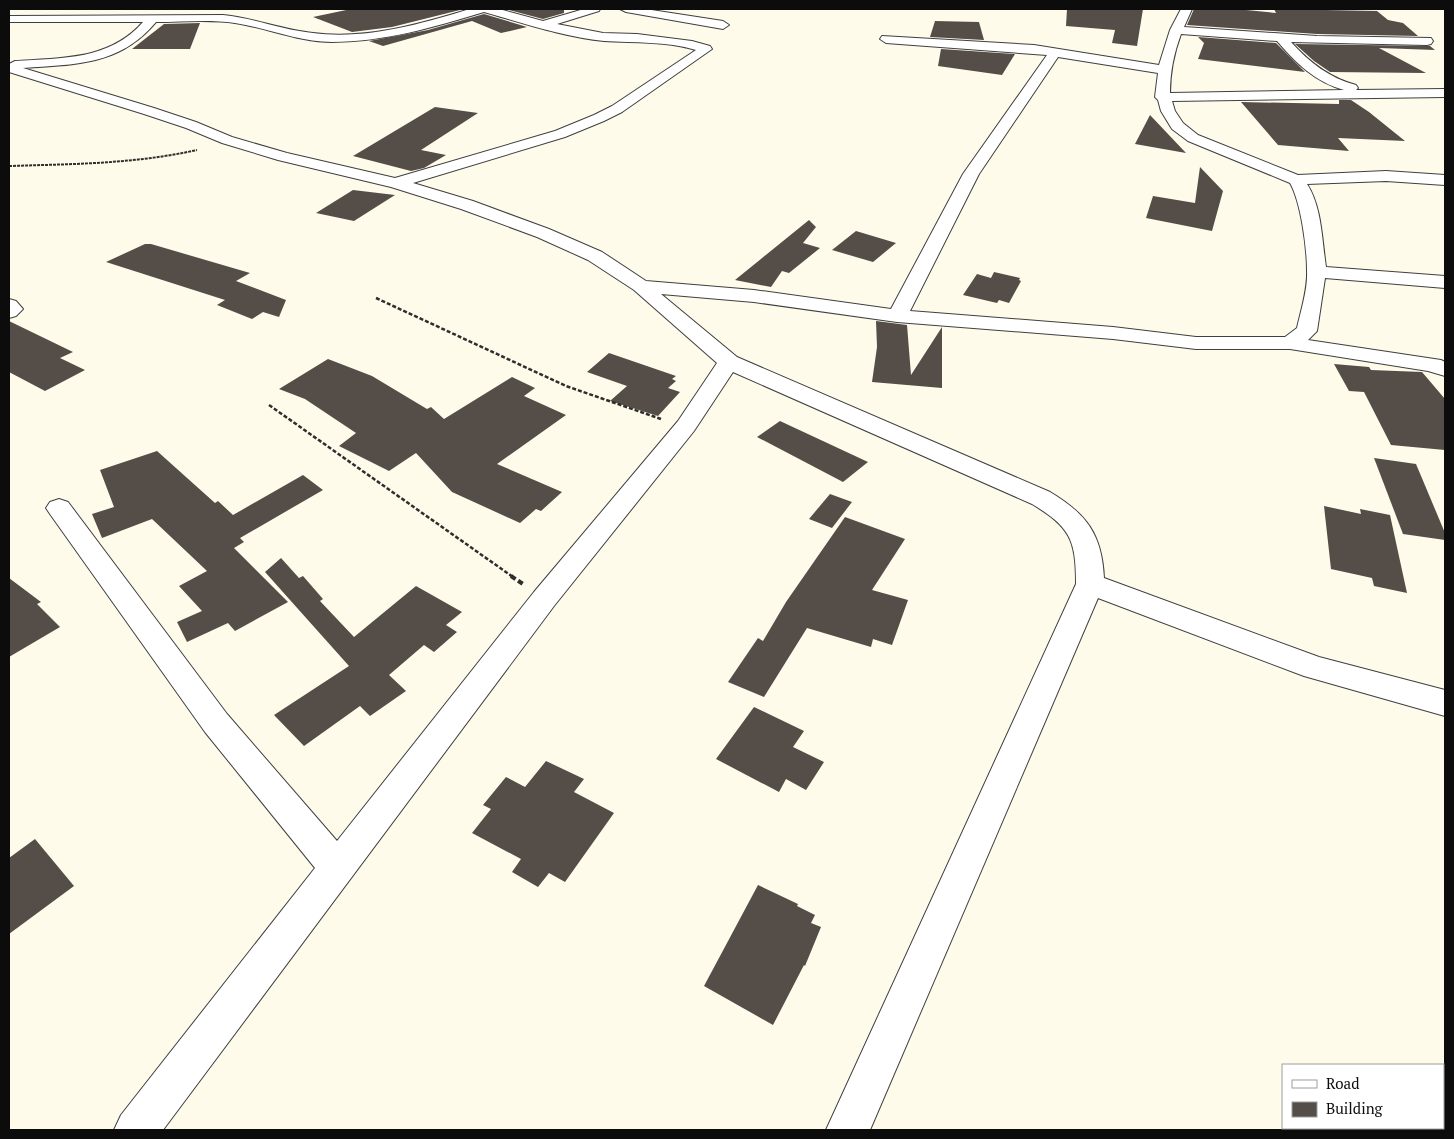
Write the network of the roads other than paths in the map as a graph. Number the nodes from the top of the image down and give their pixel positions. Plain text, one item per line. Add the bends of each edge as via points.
1 (481, 9) edge
2 (486, 9) edge
3 (595, 9) edge
4 (626, 9) edge
5 (1187, 9) edge
6 (261, 11) dead end
7 (9, 19) edge
8 (239, 19) junction
9 (151, 20) junction
10 (544, 25) junction
11 (723, 25) dead end
12 (1176, 30) junction
13 (1281, 38) junction
14 (886, 40) dead end
15 (1426, 41) dead end
16 (1056, 52) junction
17 (1165, 70) junction
18 (13, 73) edge
19 (1373, 92) junction
20 (1445, 93) edge
21 (1162, 97) junction
22 (1296, 180) junction
23 (1445, 180) edge
24 (396, 183) junction
25 (1316, 272) junction
26 (1445, 282) edge
27 (641, 286) junction
28 (9, 306) edge
29 (9, 312) edge
30 (897, 316) junction
31 (1290, 343) junction
32 (729, 362) junction
33 (1445, 370) edge
34 (59, 508) dead end
35 (1090, 584) junction
36 (1445, 703) edge
37 (337, 867) junction
38 (136, 1130) edge
39 (848, 1130) edge

1 - 8 street via 419,25 347,38 313,37
2 - 10 street
3 - 10 street
4 - 11 street
5 - 12 street
6 - 8 street
7 - 9 street
8 - 9 street
9 - 18 street via 138,35 113,52
10 - 24 street via 603,37 637,38 706,49 617,109 583,126
12 - 13 street
12 - 17 street
13 - 15 street
13 - 19 street via 1320,77 1346,87
14 - 16 street
16 - 17 street
16 - 30 street via 971,174
17 - 21 street
18 - 24 street via 149,111 283,157
19 - 20 street
19 - 21 street
21 - 22 street via 1171,118 1184,133
22 - 23 street via 1386,176
22 - 25 street via 1303,191 1310,219
24 - 27 street via 543,233 595,256
25 - 26 street
25 - 31 street via 1307,330
27 - 30 street via 754,296
27 - 32 street
28 - 29 street via 12,309
30 - 31 street via 1196,343
31 - 33 street via 1432,365
32 - 35 street via 1041,498 1071,518 1084,539 1090,564
32 - 37 street via 686,426 544,599
34 - 37 street via 216,723
35 - 36 street via 1315,668
35 - 39 street
37 - 38 street

